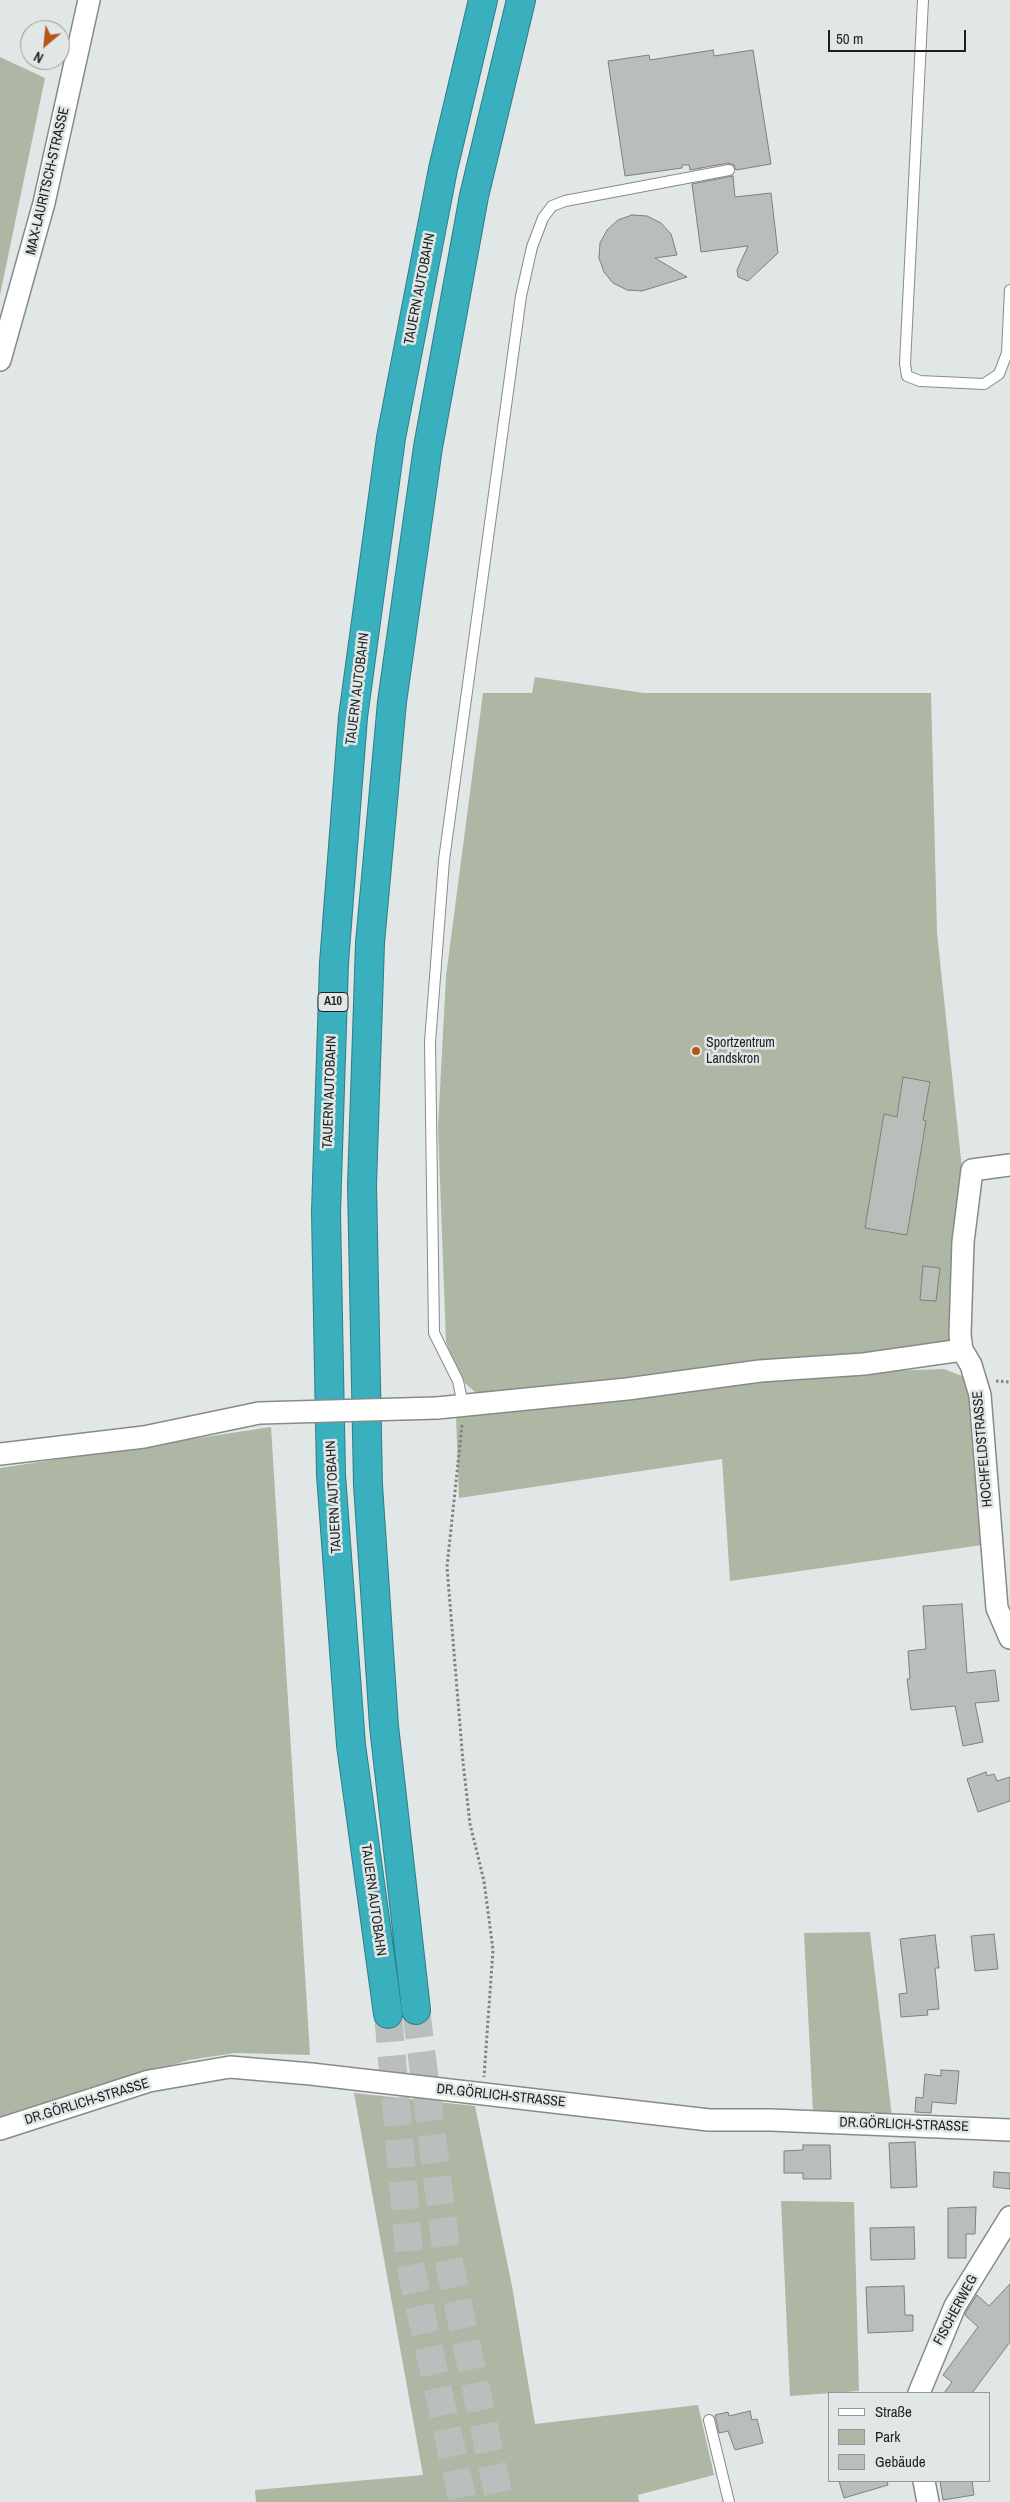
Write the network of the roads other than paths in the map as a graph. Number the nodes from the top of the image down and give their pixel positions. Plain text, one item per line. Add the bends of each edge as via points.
1 (90, 0) edge
2 (483, 0) edge
3 (521, 0) edge
4 (923, 0) edge
5 (729, 170) dead end
6 (1010, 290) edge
7 (0, 360) edge
8 (1010, 1165) edge
9 (962, 1350) junction
10 (463, 1405) junction
11 (0, 1454) edge
12 (1010, 1638) edge
13 (416, 2010) tunnel mouth
14 (388, 2014) tunnel mouth
15 (0, 2129) edge
16 (1010, 2130) edge
17 (1007, 2230) edge
18 (919, 2392) edge
19 (709, 2420) dead end
20 (924, 2482) edge
21 (728, 2502) edge
22 (928, 2502) edge

1 - 7 street, MAX-LAURITSCH-STRASSE via 44,203
2 - 14 highway, TAUERN AUTOBAHN / A10 via 443,169 392,438 353,717 334,963 326,1212 331,1475 352,1745
3 - 13 highway, TAUERN AUTOBAHN / A10 via 474,196 428,447 392,702 370,943 362,1185 368,1485 384,1726
4 - 6 lane via 907,376 920,381 984,384 1000,374 1007,353
5 - 10 lane via 552,206 543,218 532,247 521,296 444,860 430,1042 434,1333 458,1381
8 - 9 street, HOCHFELDSTRASSE via 972,1170 963,1242
9 - 10 street via 864,1364 760,1371 627,1389
9 - 12 street, HOCHFELDSTRASSE via 971,1365 980,1394 1001,1581 997,1608
10 - 11 street, bridge via 258,1413 144,1437
15 - 16 street, DR.GÖRLICH-STRASSE via 149,2081 230,2067 709,2120
17 - 18 street, FISCHERWEG via 955,2306
19 - 21 lane
20 - 22 street

